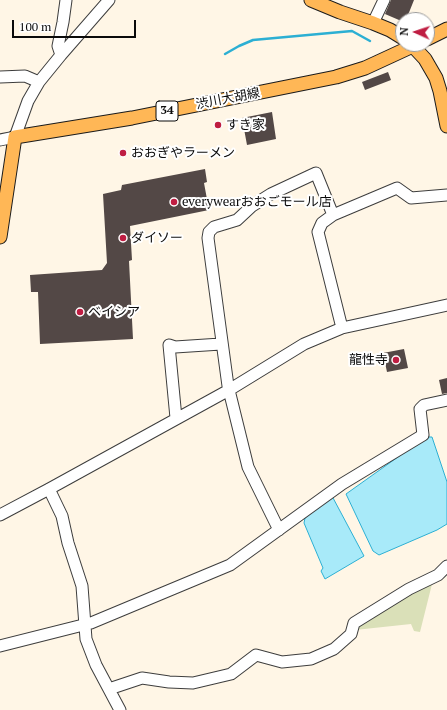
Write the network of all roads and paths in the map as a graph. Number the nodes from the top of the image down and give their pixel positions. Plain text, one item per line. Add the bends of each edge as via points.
1 (66, 0) edge
2 (109, 0) edge
3 (311, 0) edge
4 (384, 0) edge
5 (373, 23) junction
6 (447, 29) edge
7 (395, 33) edge
8 (435, 35) edge
9 (395, 52) edge
10 (419, 52) edge
11 (61, 55) junction
12 (0, 77) edge
13 (39, 82) junction
14 (447, 126) edge
15 (16, 137) junction
16 (0, 140) edge
17 (447, 195) edge
18 (333, 215) junction
19 (0, 237) edge
20 (447, 305) edge
21 (342, 328) junction
22 (221, 344) junction
23 (229, 390) junction
24 (447, 400) edge
25 (176, 418) junction
26 (49, 489) junction
27 (0, 514) edge
28 (279, 530) junction
29 (447, 566) edge
30 (84, 625) junction
31 (0, 646) edge
32 (109, 689) junction
33 (120, 710) edge

1 - 11 street via 58,43
2 - 11 street
3 - 5 main road
4 - 5 street
5 - 7 main road
6 - 8 main road
9 - 15 main road, 渋川大胡線 / 34 via 365,68 336,77 132,118
10 - 14 main road via 436,78
11 - 13 street
12 - 13 street via 25,76
13 - 15 street via 28,101
15 - 16 street
15 - 19 main road
17 - 18 street via 411,198 397,188
18 - 21 street via 322,223 318,232
18 - 22 street via 316,173 271,194 252,206 237,220 211,229 208,238
20 - 21 street
21 - 23 street via 304,344
22 - 23 street
22 - 25 street via 175,347 169,345
23 - 25 street
23 - 28 street via 248,466
24 - 28 street via 424,405 420,409 424,434 342,484
25 - 26 street
26 - 27 street
26 - 30 street via 62,516 82,586
28 - 30 street via 230,565
29 - 32 street via 438,575 409,589 354,623 351,634 334,649 311,659 282,662 256,655 231,674 193,683 142,678
30 - 31 street
30 - 32 street via 93,657
32 - 33 street

